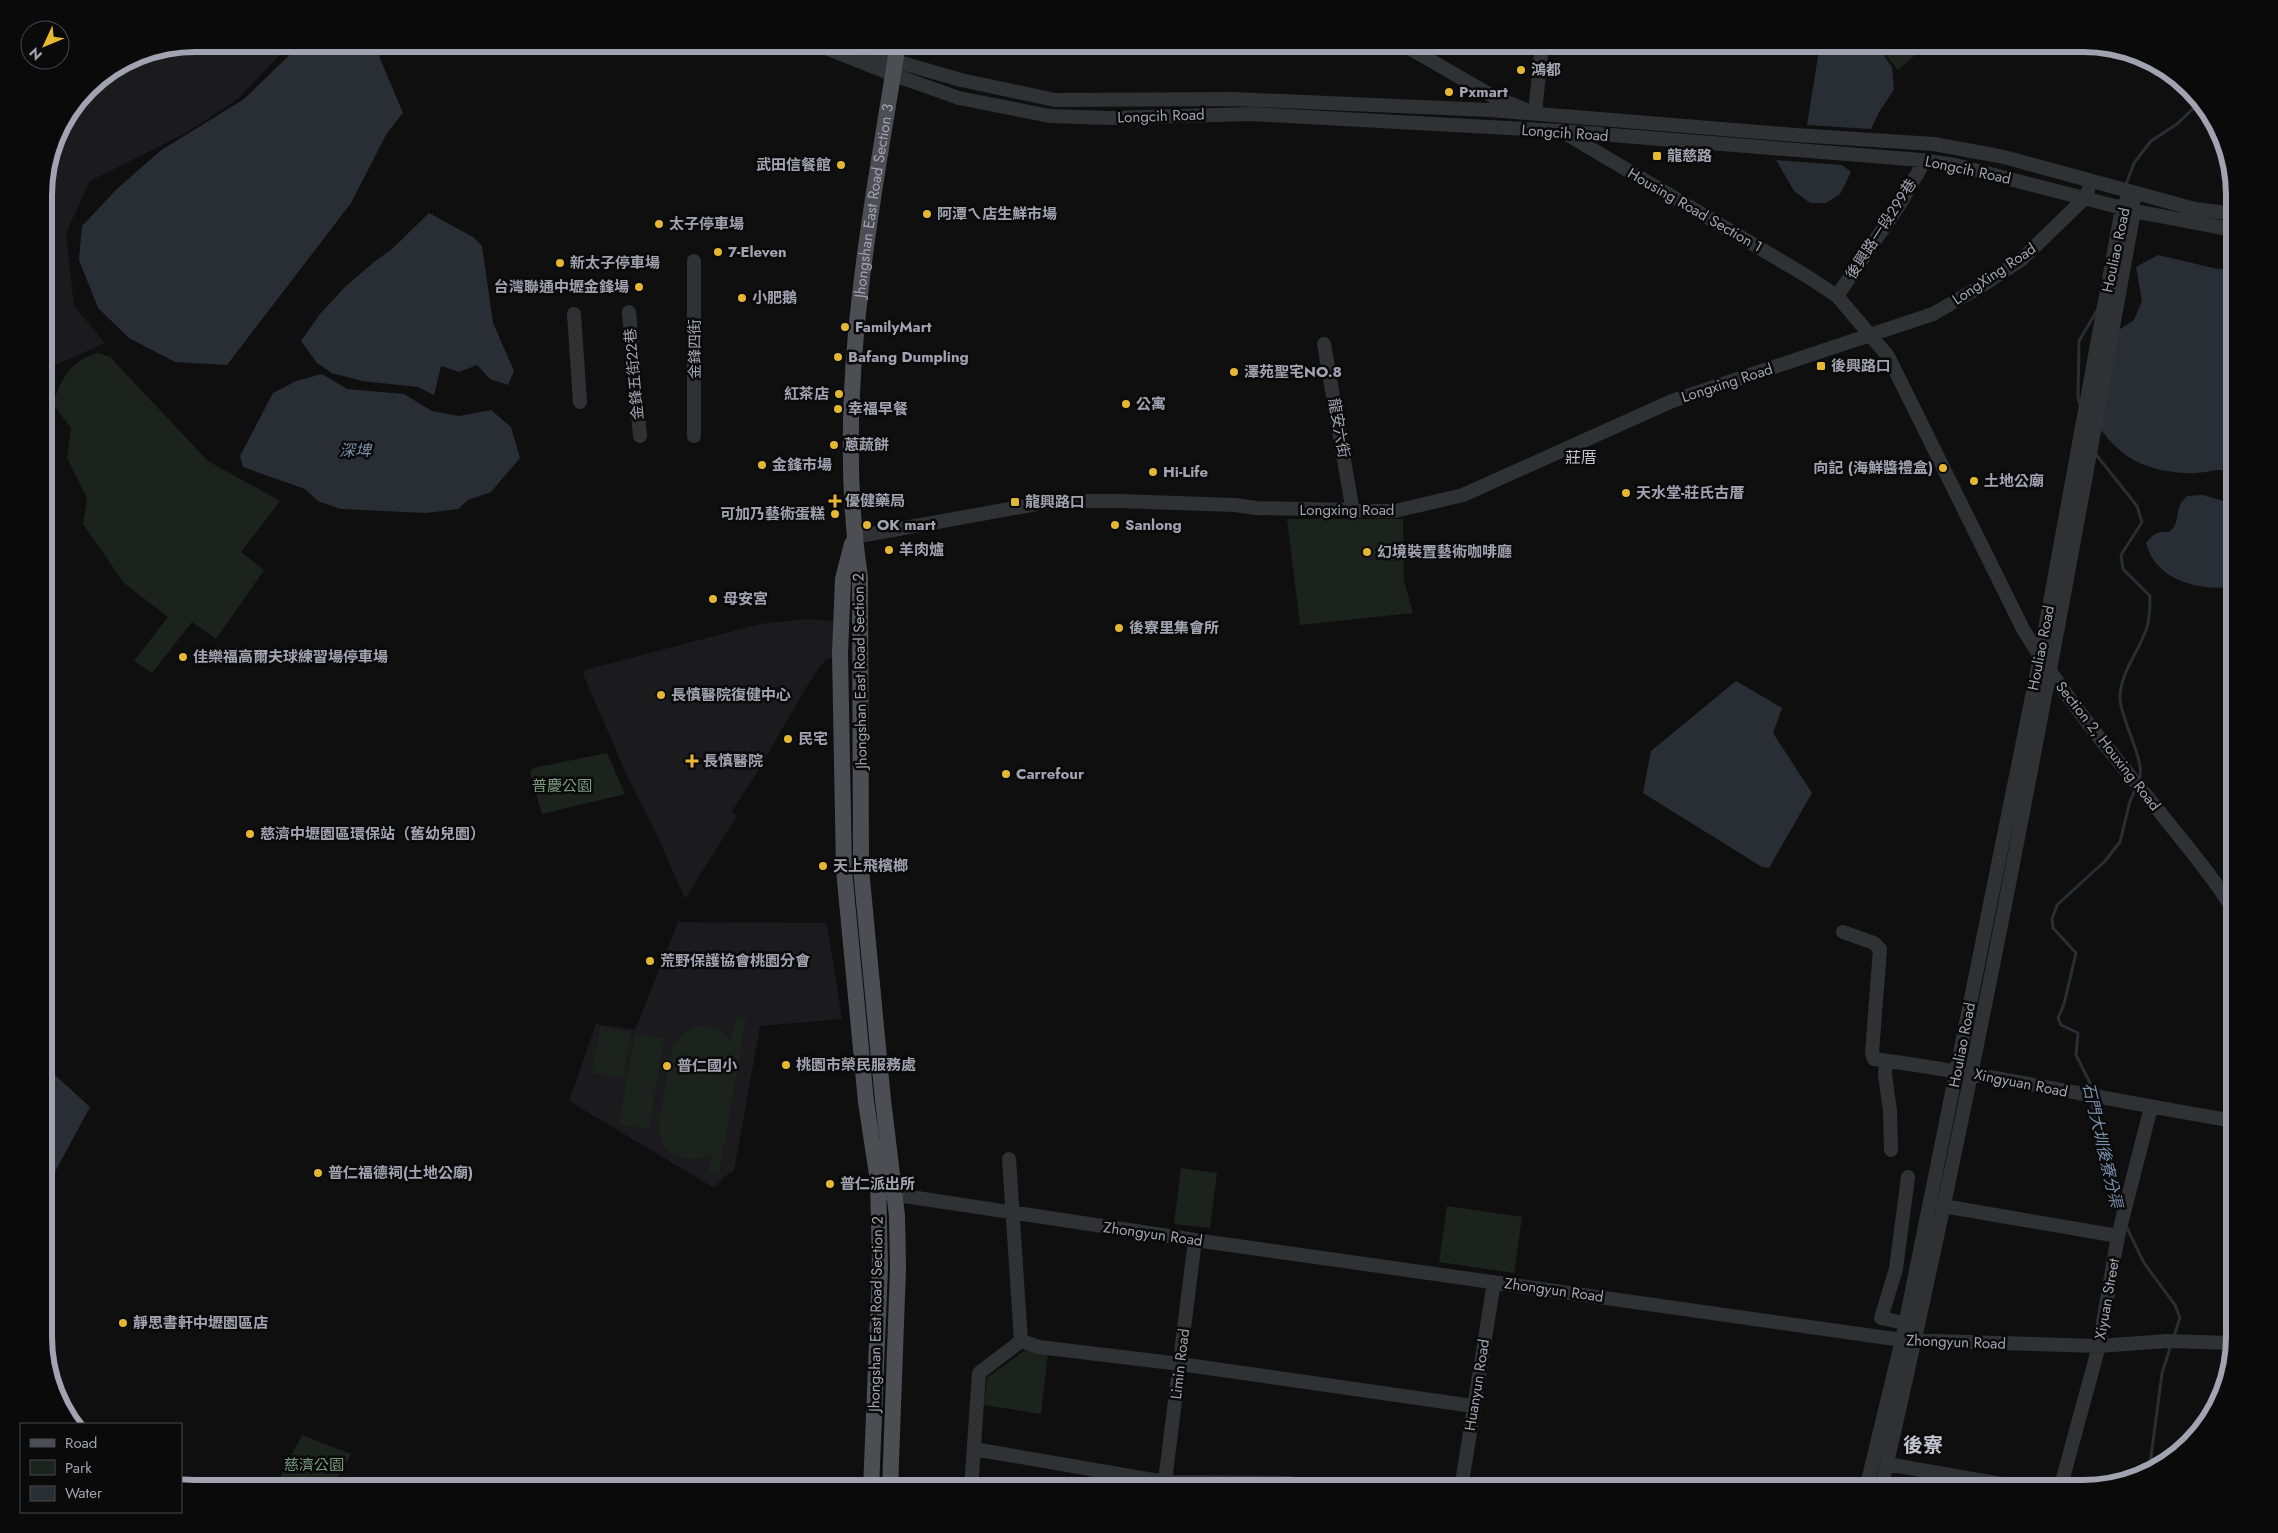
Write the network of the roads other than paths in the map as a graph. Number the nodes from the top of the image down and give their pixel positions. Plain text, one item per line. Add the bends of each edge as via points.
1 (1417, 52) edge
2 (1541, 52) edge
3 (844, 53) edge
4 (870, 53) edge
5 (897, 53) edge
6 (894, 68) junction
7 (1109, 99) junction
8 (1535, 113) junction
9 (1108, 118) junction
10 (1562, 131) junction
11 (1921, 160) junction
12 (2090, 181) junction
13 (2131, 192) junction
14 (2086, 197) junction
15 (2128, 210) junction
16 (2226, 213) edge
17 (2226, 228) edge
18 (694, 261) dead end
19 (1837, 296) junction
20 (629, 312) dead end
21 (574, 314) dead end
22 (1871, 334) junction
23 (1324, 344) dead end
24 (580, 402) dead end
25 (640, 436) dead end
26 (694, 436) dead end
27 (1929, 438) joint
28 (1353, 512) junction
29 (854, 537) junction
30 (2040, 657) junction
31 (2051, 673) junction
32 (2226, 900) edge
33 (1843, 932) dead end
34 (1886, 1061) junction
35 (1963, 1072) junction
36 (2151, 1107) junction
37 (2226, 1120) edge
38 (1891, 1150) dead end
39 (1009, 1159) dead end
40 (1908, 1177) dead end
41 (878, 1192) junction
42 (896, 1195) junction
43 (1943, 1206) junction
44 (1014, 1214) junction
45 (2118, 1236) junction
46 (1195, 1240) junction
47 (1494, 1282) junction
48 (1912, 1325) junction
49 (1022, 1341) junction
50 (1909, 1341) junction
51 (2225, 1343) edge
52 (2100, 1346) junction
53 (1180, 1364) junction
54 (1473, 1406) junction
55 (974, 1450) junction
56 (1887, 1464) junction
57 (871, 1480) edge
58 (890, 1480) edge
59 (972, 1480) edge
60 (1138, 1480) edge
61 (1166, 1480) edge
62 (1462, 1480) edge
63 (1869, 1480) edge
64 (1883, 1480) edge
65 (1979, 1480) edge
66 (2063, 1480) edge

1 - 8 street, Housing Road Section 1 via 1494,96
2 - 8 street
3 - 6 street
4 - 6 street
5 - 6 main road, Jhongshan East Road Section 3
6 - 7 street, Longcih Road via 1055,100
6 - 9 street, Longcih Road via 959,98 1050,116
6 - 29 main road, Jhongshan East Road Section 3 via 856,328 851,424
7 - 8 street, Longcih Road via 1233,99
7 - 9 street
8 - 10 street, Housing Road Section 1
8 - 12 street, Longcih Road via 1934,144 2004,157
9 - 10 street, Longcih Road via 1251,114
10 - 11 street, Longcih Road
10 - 19 street, Housing Road Section 1
11 - 14 street, Longcih Road via 1956,165
11 - 19 street, 後興路一段299巷 via 1920,169 1900,204
12 - 13 street, Longcih Road
12 - 14 street
13 - 15 street, Houliao Road
13 - 16 street, Longcih Road via 2195,209
14 - 15 street, Longcih Road
14 - 22 street, LongXing Road via 2028,253 1983,285 1933,314
15 - 17 street, Longcih Road
15 - 30 street, Houliao Road
15 - 31 street, Houliao Road
18 - 26 street, 金鋒四街
19 - 22 street, Housing Road Section 1
20 - 25 street, 金鋒五街22巷
21 - 24 street
22 - 27 street, Housing Road Section 1 via 1888,356
22 - 28 street, Longxing Road via 1672,401 1463,495 1395,511
23 - 28 street, 龍安六街
27 - 30 street, Section 2, Houxing Road via 2023,629
28 - 29 street, Longxing Road via 1054,501
29 - 41 main road, Jhongshan East Road Section 2 via 843,579 840,653 844,870
29 - 42 main road, Jhongshan East Road Section 2 via 860,577 861,870 883,1100
30 - 31 street, Section 2, Houxing Road
30 - 35 street, Houliao Road
31 - 32 street, Section 2, Houxing Road
31 - 35 street, Houliao Road
33 - 34 street, Xingyuan Road via 1874,943 1880,950 1872,1053 1874,1059
34 - 35 street, Xingyuan Road
34 - 38 street via 1884,1076 1890,1112
35 - 36 street, Xingyuan Road
35 - 43 street, Houliao Road
35 - 48 street, Houliao Road
36 - 37 street, Xingyuan Road
36 - 45 street, Xiyuan Street
39 - 44 street
40 - 48 street via 1896,1269 1881,1318
41 - 42 street, Zhongyun Road
41 - 57 main road, Jhongshan East Road Section 2 via 880,1268
42 - 44 street, Zhongyun Road
42 - 58 main road, Jhongshan East Road Section 2 via 898,1268
43 - 45 street
43 - 48 street, Houliao Road
44 - 46 street, Zhongyun Road
44 - 49 street
45 - 52 street, Xiyuan Street
46 - 47 street, Zhongyun Road
46 - 53 street, Limin Road
47 - 50 street, Zhongyun Road
47 - 54 street, Huanyun Road
48 - 50 street, Houliao Road
49 - 53 street via 1039,1347
49 - 55 street via 979,1374
50 - 52 street, Zhongyun Road
50 - 56 street, Houliao Road
50 - 63 street, Houliao Road
51 - 52 street, Zhongyun Road via 2167,1341
52 - 66 street, Xiyuan Street
53 - 54 street
53 - 61 street, Limin Road
54 - 62 street, Huanyun Road
55 - 59 street
55 - 60 street
56 - 64 street, Houliao Road
56 - 65 street

